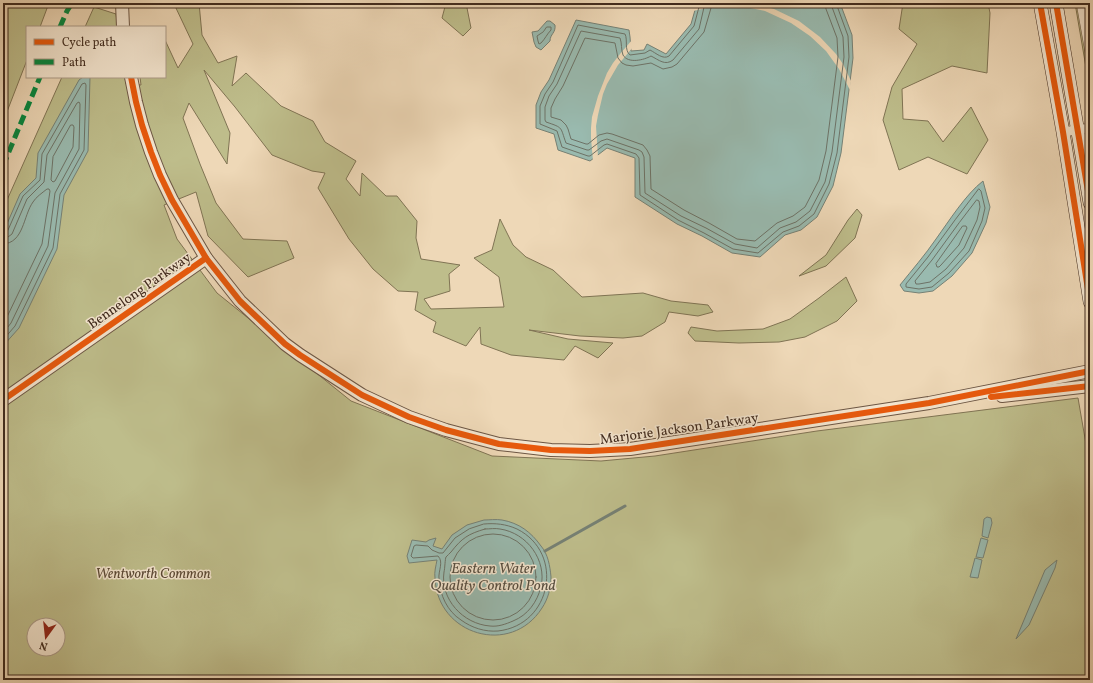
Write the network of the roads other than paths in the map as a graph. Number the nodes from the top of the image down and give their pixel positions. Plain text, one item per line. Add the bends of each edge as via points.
1 (122, 3) edge
2 (1040, 3) edge
3 (1056, 3) edge
4 (1081, 3) edge
5 (1087, 20) edge
6 (123, 26) edge
7 (1090, 53) edge
8 (131, 78) edge
9 (1084, 129) edge
10 (1063, 132) junction
11 (1090, 203) edge
12 (206, 258) junction
13 (1090, 302) edge
14 (1090, 371) edge
15 (1090, 386) edge
16 (3, 400) edge
17 (929, 403) junction

1 - 6 street
2 - 10 main road
3 - 9 main road
4 - 5 street
5 - 7 street
8 - 12 street, Bennelong Parkway via 142,125 160,175
9 - 10 street
9 - 11 main road
10 - 13 main road
12 - 16 street, Bennelong Parkway
12 - 17 street, Marjorie Jackson Parkway via 240,300 263,323 285,344 325,372 362,395 409,417 499,444 551,450 630,449
14 - 17 street, Marjorie Jackson Parkway
15 - 17 street, Marjorie Jackson Parkway

